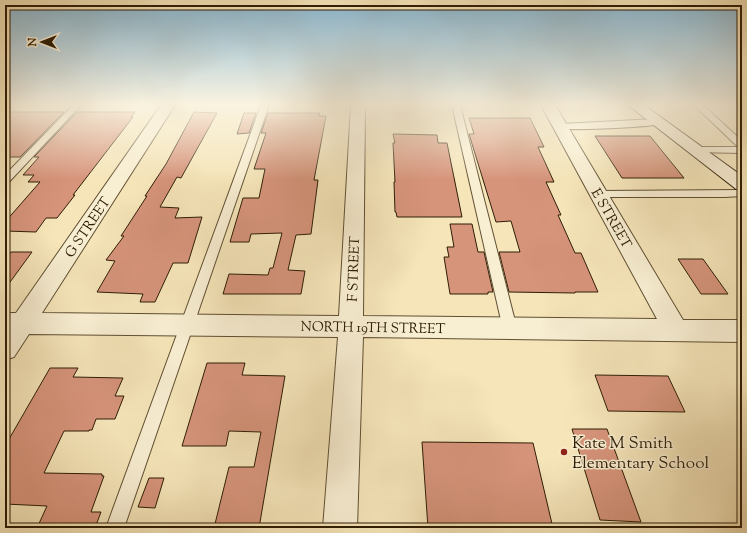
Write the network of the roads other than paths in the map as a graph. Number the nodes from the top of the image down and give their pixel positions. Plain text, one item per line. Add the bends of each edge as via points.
1 (53, 130) edge
2 (150, 130) edge
3 (256, 130) edge
4 (357, 130) edge
5 (462, 130) edge
6 (562, 130) edge
7 (668, 130) edge
8 (725, 130) edge
9 (742, 146) edge
10 (695, 150) junction
11 (742, 150) edge
12 (5, 181) edge
13 (742, 185) edge
14 (742, 193) edge
15 (598, 194) junction
16 (14, 323) edge
17 (187, 325) junction
18 (351, 327) junction
19 (510, 329) junction
20 (676, 330) junction
21 (742, 331) edge
22 (5, 349) edge
23 (115, 528) edge
24 (340, 528) edge

1 - 12 lane
2 - 16 street, G STREET
3 - 17 lane
4 - 18 street, F STREET
5 - 19 lane
6 - 15 street, E STREET
7 - 10 street
8 - 9 lane
10 - 11 lane
10 - 13 street
14 - 15 lane
15 - 20 street, E STREET
16 - 17 street, NORTH 19TH STREET
16 - 22 street, G STREET
17 - 18 street, NORTH 19TH STREET
17 - 23 lane
18 - 19 street, NORTH 19TH STREET
18 - 24 street, F STREET
19 - 20 street, NORTH 19TH STREET
20 - 21 street, NORTH 19TH STREET

